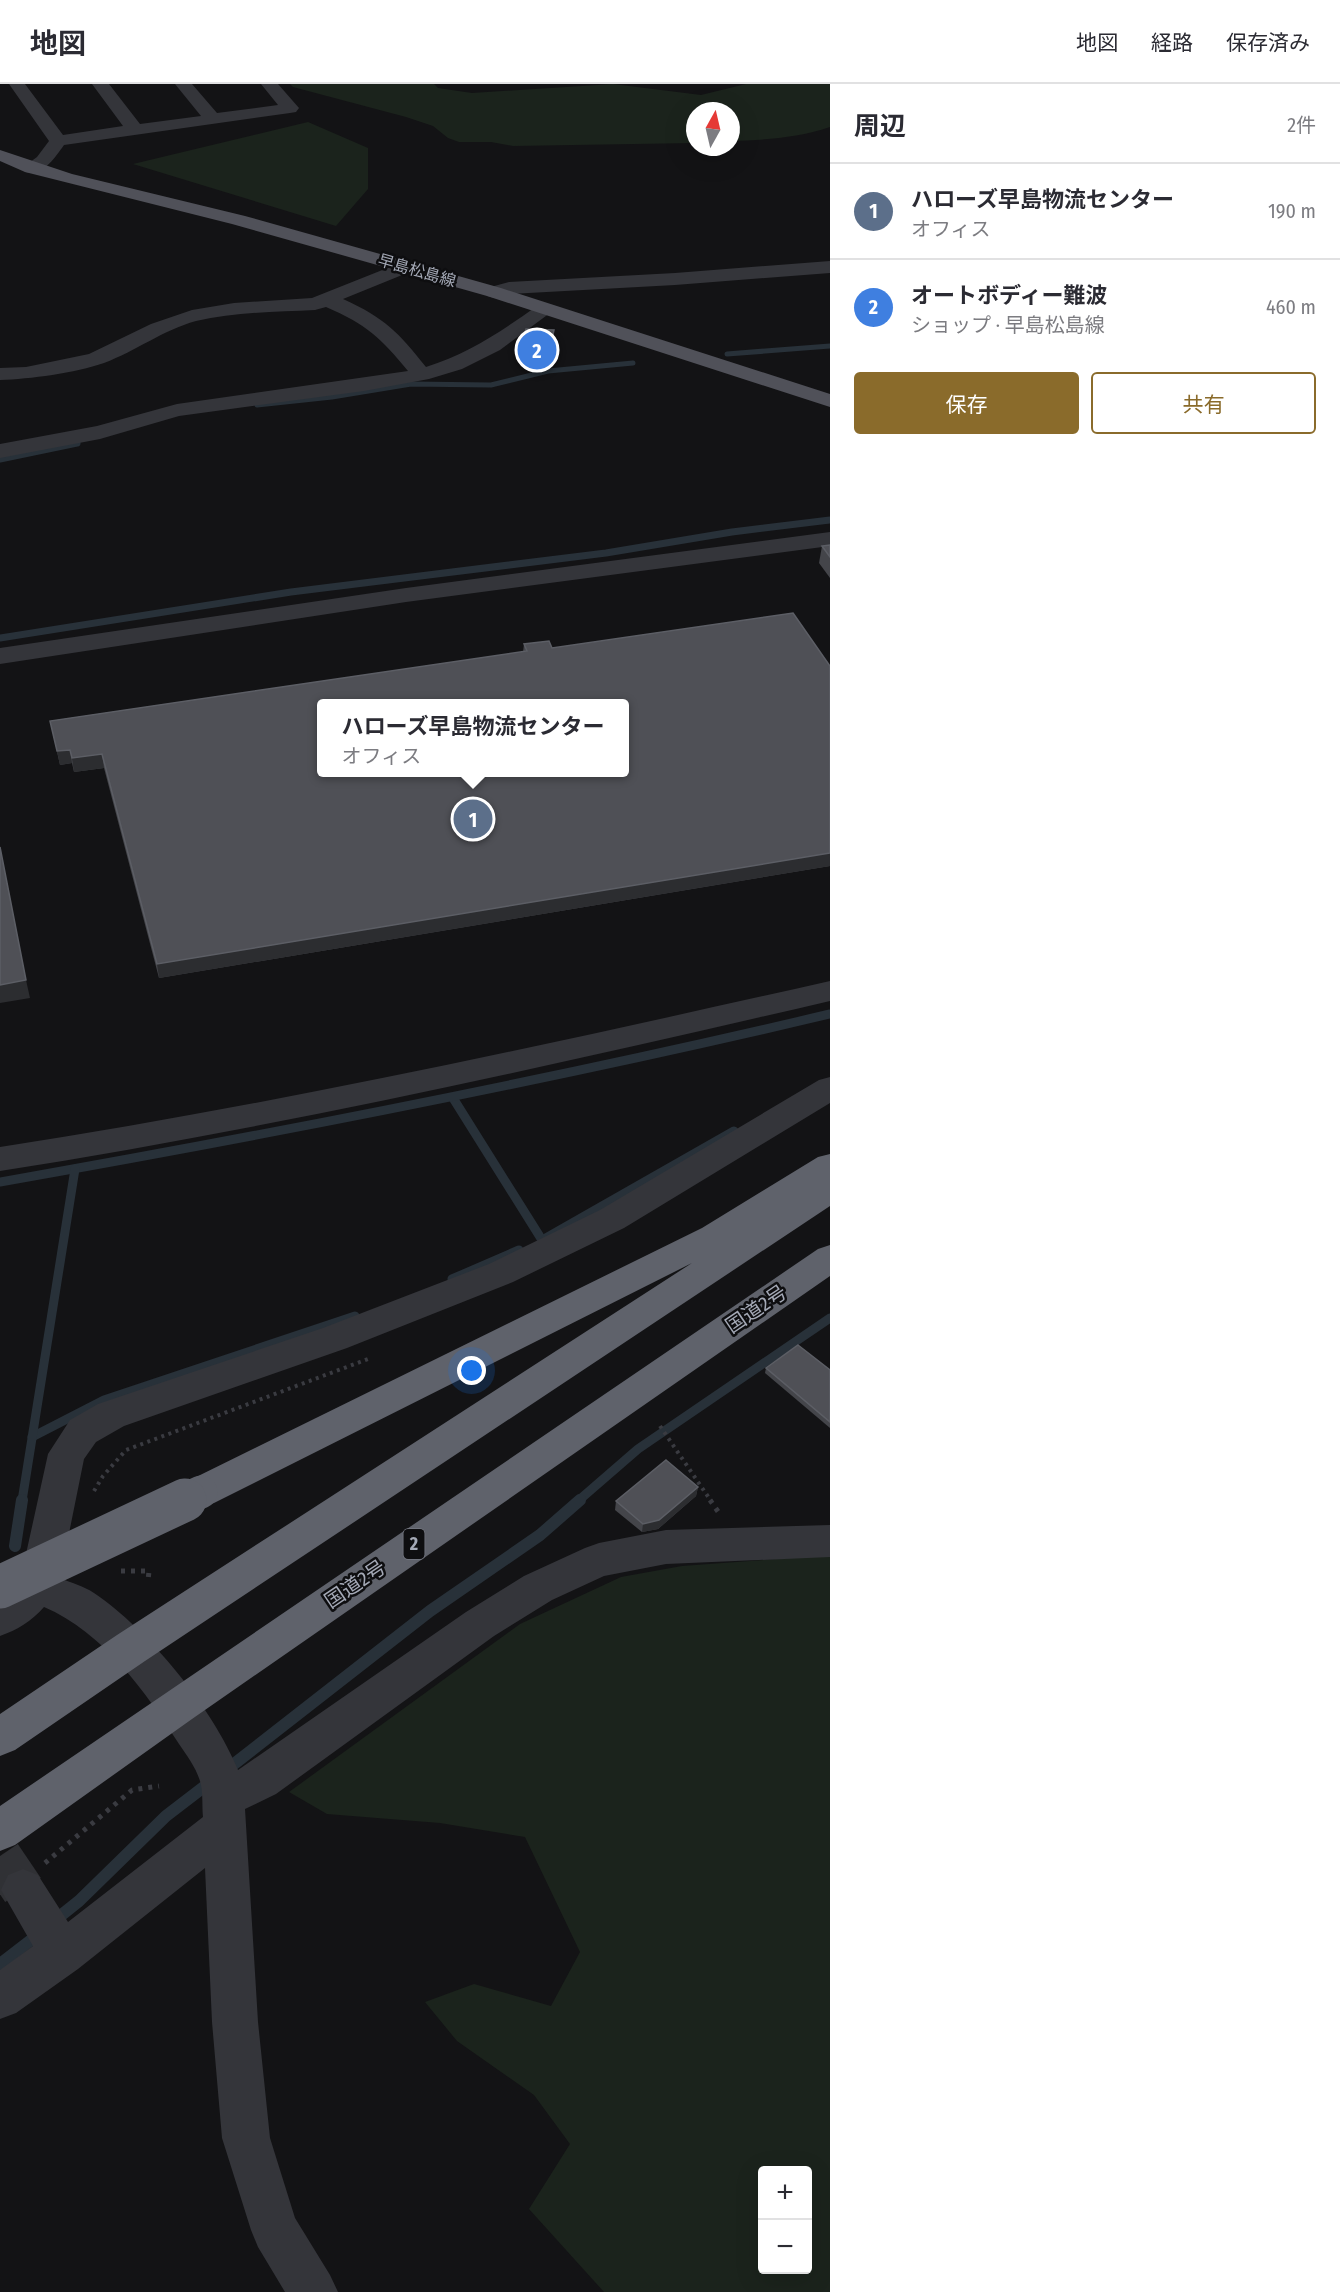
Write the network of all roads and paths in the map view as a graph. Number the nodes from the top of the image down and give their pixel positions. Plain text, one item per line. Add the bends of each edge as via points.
1 (17, 84) edge
2 (100, 84) edge
3 (183, 84) edge
4 (269, 84) edge
5 (213, 119) junction
6 (135, 130) junction
7 (58, 141) junction
8 (0, 156) edge
9 (31, 168) junction
10 (405, 267) junction
11 (830, 267) edge
12 (494, 292) junction
13 (328, 300) junction
14 (544, 310) junction
15 (0, 374) edge
16 (422, 375) junction
17 (830, 401) edge
18 (0, 452) edge
19 (830, 539) edge
20 (0, 656) edge
21 (830, 991) edge
22 (830, 1088) edge
23 (0, 1159) edge
24 (830, 1166) edge
25 (830, 1190) edge
26 (830, 1258) edge
27 (375, 1355) dead end
28 (660, 1426) dead end
29 (92, 1495) dead end
30 (830, 1541) edge
31 (739, 1543) junction
32 (111, 1567) dead end
33 (0, 1571) edge
34 (148, 1581) dead end
35 (39, 1586) junction
36 (0, 1587) edge
37 (0, 1618) edge
38 (131, 1648) junction
39 (177, 1706) junction
40 (0, 1737) edge
41 (159, 1786) dead end
42 (221, 1792) junction
43 (54, 1795) junction
44 (0, 1831) edge
45 (0, 1842) edge
46 (42, 1914) junction
47 (0, 1997) edge
48 (313, 2292) edge

1 - 7 street
2 - 6 street
3 - 5 street
4 - 5 street via 290,108
5 - 6 street
6 - 7 street
7 - 9 street via 44,161
8 - 9 main road, 早島松島線
9 - 10 main road, 早島松島線
10 - 12 main road, 早島松島線
10 - 13 street
11 - 12 street
12 - 14 main road, 早島松島線
13 - 15 street via 192,316 95,358 45,370
13 - 16 street via 362,315 389,335
14 - 16 street via 493,346 455,365
14 - 17 main road, 早島松島線
16 - 18 street via 177,410 100,432
19 - 20 street via 406,595
21 - 23 street via 458,1076
22 - 35 street via 612,1219 501,1273 335,1338 111,1415 83,1431 66,1454
24 - 36 highway, bridge via 714,1237 201,1492
25 - 38 highway
26 - 39 highway, 国道2号 / 2
27 - 29 path via 126,1450
28 - 31 path
30 - 31 street
31 - 42 street via 666,1547 599,1560 538,1588 480,1624 261,1780
32 - 34 path via 119,1571 149,1571
33 - 35 street
35 - 37 street via 22,1604
35 - 38 street via 79,1604
38 - 39 street
38 - 40 highway
39 - 42 street
39 - 43 highway, 国道2号 / 2
41 - 46 path via 132,1790
42 - 46 street via 114,1915
42 - 48 street via 246,2138 275,2230
43 - 44 highway, 国道2号 / 2
43 - 45 highway
46 - 47 street

